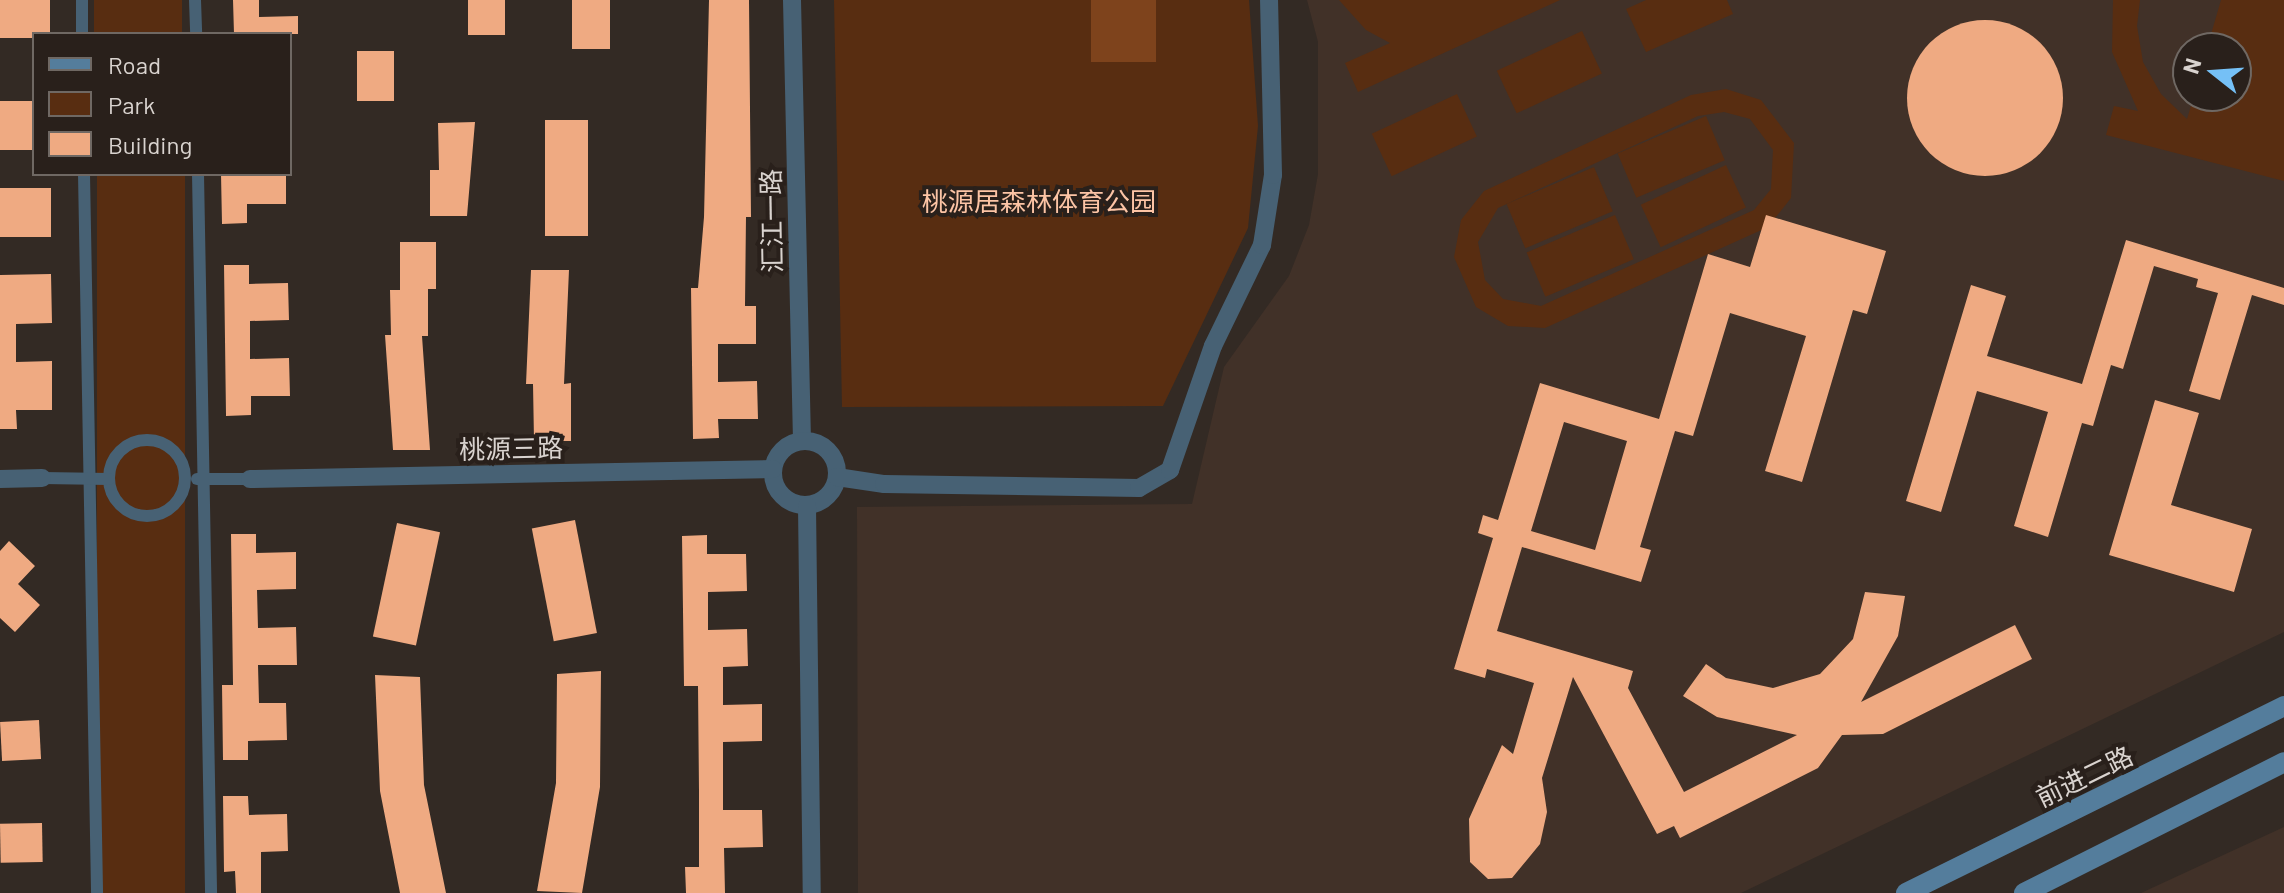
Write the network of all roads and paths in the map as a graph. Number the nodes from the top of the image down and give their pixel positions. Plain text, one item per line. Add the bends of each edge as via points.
1 (82, 0) edge
2 (195, 0) edge
3 (792, 0) edge
4 (1269, 0) edge
5 (82, 32) edge
6 (196, 32) edge
7 (84, 176) edge
8 (198, 176) edge
9 (802, 441) junction
10 (773, 469) junction
11 (837, 477) junction
12 (42, 478) joint
13 (0, 479) edge
14 (90, 479) junction
15 (109, 479) junction
16 (186, 479) junction
17 (204, 479) junction
18 (250, 479) joint
19 (807, 506) junction
20 (2284, 706) edge
21 (2284, 762) edge
22 (97, 893) edge
23 (211, 893) edge
24 (812, 893) edge
25 (1906, 893) edge
26 (2024, 893) edge

1 - 5 street
2 - 6 street
3 - 9 street, 汇江一路
4 - 11 street via 1273,175 1262,245 1213,346 1170,470 1139,488 884,484
7 - 14 street
8 - 17 street
9 - 10 street via 783,450
9 - 11 street via 828,451
10 - 18 street, 桃源三路
10 - 19 street via 781,495
11 - 19 street via 830,493
12 - 13 street
12 - 14 street
14 - 15 street
14 - 22 street
15 - 16 street via 120,506 142,517 167,512
15 - 16 street via 122,450 145,440 169,447
16 - 17 street
17 - 18 street
17 - 23 street
19 - 24 street
20 - 25 main road, 前进二路
21 - 26 main road

